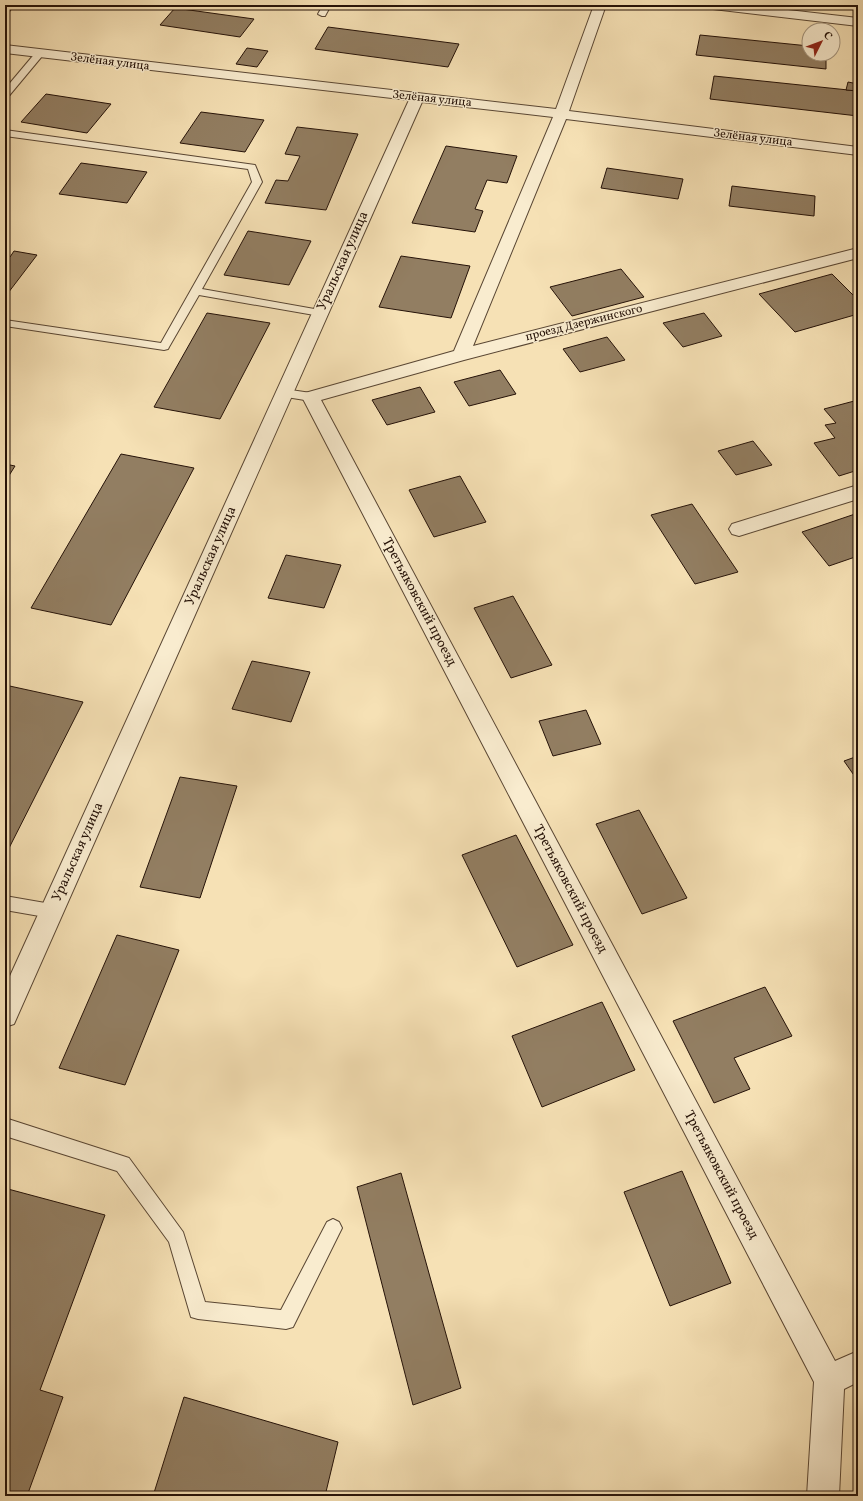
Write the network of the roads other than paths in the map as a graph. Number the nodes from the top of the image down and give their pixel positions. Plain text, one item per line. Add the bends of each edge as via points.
1 (10, 5) edge
2 (327, 5) edge
3 (600, 5) edge
4 (713, 5) edge
5 (5, 11) edge
6 (322, 14) dead end
7 (858, 22) edge
8 (5, 49) edge
9 (40, 53) junction
10 (5, 95) edge
11 (417, 98) junction
12 (561, 114) junction
13 (5, 133) edge
14 (858, 151) edge
15 (858, 253) edge
16 (195, 291) junction
17 (320, 313) junction
18 (5, 323) edge
19 (461, 355) junction
20 (284, 393) junction
21 (311, 397) junction
22 (858, 492) edge
23 (739, 529) dead end
24 (5, 902) edge
25 (51, 911) junction
26 (5, 1015) edge
27 (5, 1127) edge
28 (333, 1228) dead end
29 (858, 1366) edge
30 (829, 1380) junction
31 (823, 1496) edge

1 - 5 lane
2 - 6 lane
3 - 12 street
4 - 7 street
8 - 9 street, Зелёная улица
9 - 10 lane
9 - 11 street, Зелёная улица
11 - 12 street, Зелёная улица
11 - 17 street, Уральская улица
12 - 14 street, Зелёная улица
12 - 19 street
13 - 16 lane via 252,166 257,182
15 - 19 street, проезд Дзержинского
16 - 17 lane
16 - 18 lane via 164,347
17 - 20 street, Уральская улица
19 - 21 street, проезд Дзержинского
20 - 21 lane
20 - 25 street, Уральская улица
21 - 30 street, Третьяковский проезд
22 - 23 street
24 - 25 lane
25 - 26 street, Уральская улица
27 - 28 lane via 123,1164 177,1238 198,1310 286,1320
29 - 30 street
30 - 31 street

